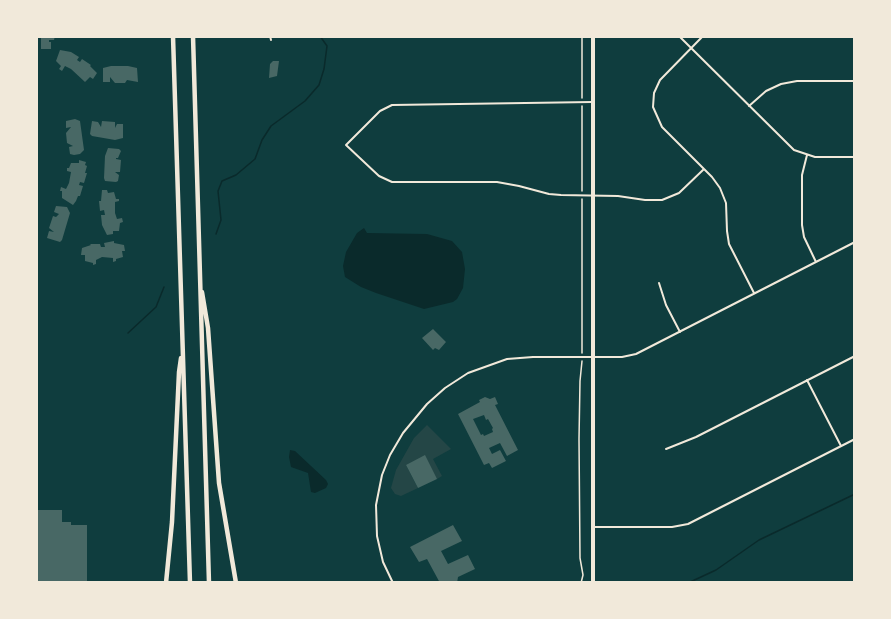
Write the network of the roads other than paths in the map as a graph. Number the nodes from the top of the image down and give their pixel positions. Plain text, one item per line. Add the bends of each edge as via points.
1 (173, 36) edge
2 (193, 36) edge
3 (593, 36) edge
4 (679, 36) edge
5 (703, 36) edge
6 (691, 48) junction
7 (855, 81) edge
8 (593, 102) junction
9 (749, 106) junction
10 (807, 156) junction
11 (855, 158) edge
12 (704, 169) junction
13 (593, 195) junction
14 (855, 242) edge
15 (816, 262) junction
16 (199, 274) junction
17 (659, 283) dead end
18 (755, 294) junction
19 (680, 332) junction
20 (183, 349) junction
21 (855, 356) edge
22 (594, 357) junction
23 (807, 380) junction
24 (855, 439) edge
25 (841, 446) junction
26 (666, 448) dead end
27 (594, 527) junction
28 (166, 583) edge
29 (190, 583) edge
30 (209, 583) edge
31 (236, 583) edge
32 (393, 583) edge
33 (594, 583) edge

1 - 20 highway
2 - 16 highway
3 - 8 main road
4 - 6 street
5 - 6 street
6 - 9 street
6 - 12 street via 660,80 653,107 662,127
7 - 9 street via 789,82 766,91
8 - 13 main road
8 - 13 street via 399,104 380,111 346,145 373,171 392,182 497,182 549,194
9 - 10 street via 794,150
10 - 11 street
10 - 15 street via 802,175 802,225
12 - 13 street via 679,193 662,200
12 - 18 street via 724,195 729,244
13 - 22 main road
14 - 15 street
15 - 18 street
16 - 30 highway
16 - 31 highway via 208,328 219,483
17 - 19 street
18 - 19 street
19 - 22 street via 636,354
20 - 28 highway
20 - 29 highway
21 - 23 street
22 - 27 main road
22 - 32 street via 520,357 494,363 459,378 427,404 396,444 378,492 377,536
23 - 25 street
23 - 26 street via 696,438
24 - 25 street
25 - 27 street via 688,524
27 - 33 main road

